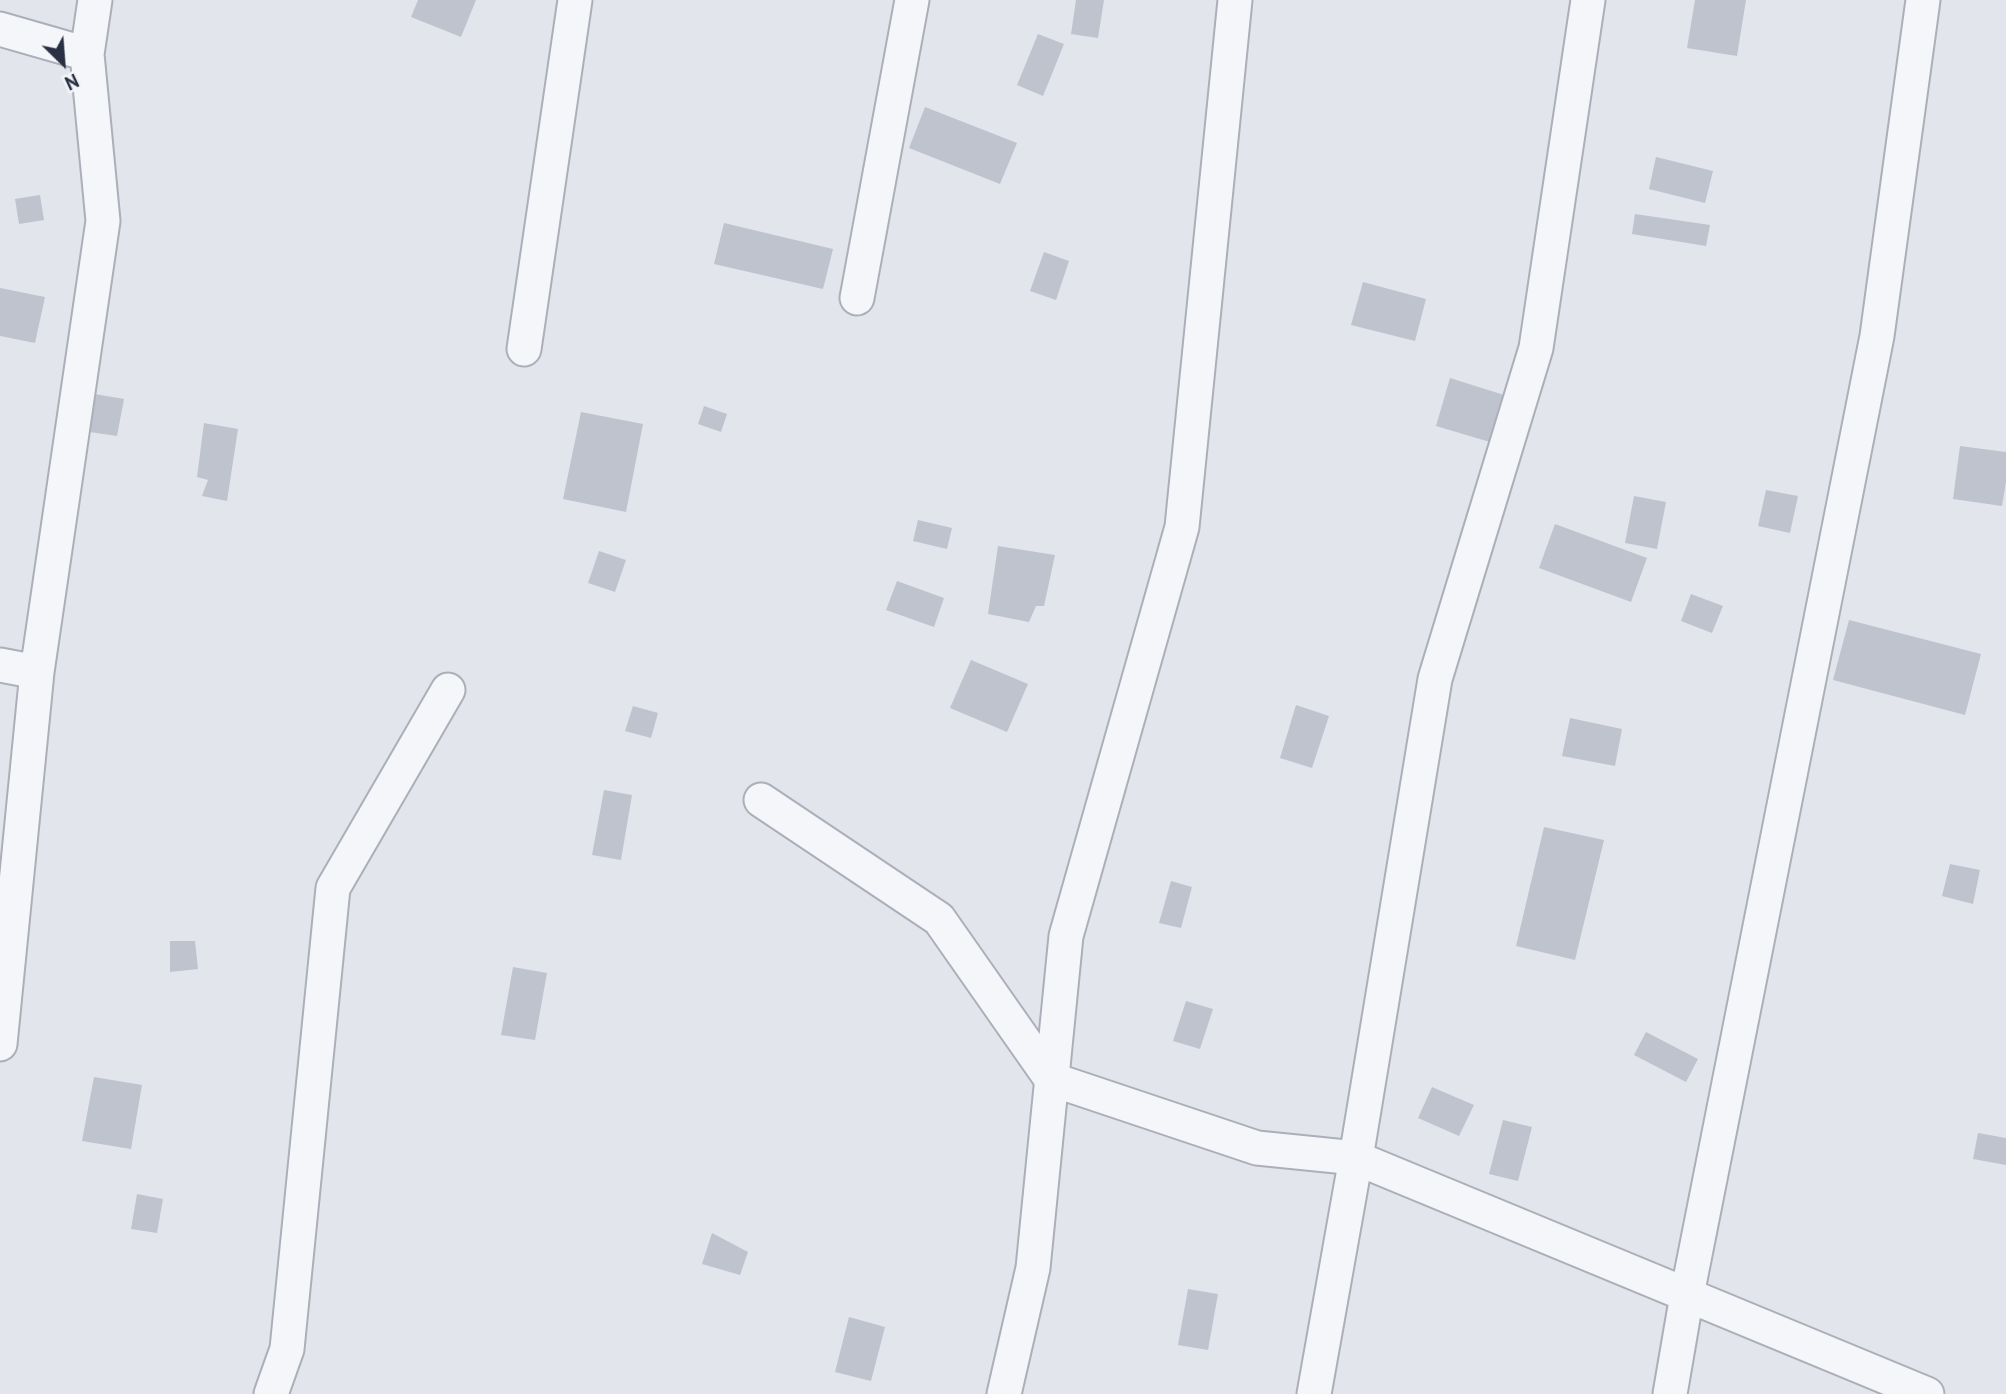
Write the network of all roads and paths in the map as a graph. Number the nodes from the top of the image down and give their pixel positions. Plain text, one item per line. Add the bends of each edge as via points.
1 (95, 0) edge
2 (575, 0) edge
3 (912, 0) edge
4 (1235, 0) edge
5 (1588, 0) edge
6 (1923, 0) edge
7 (0, 29) edge
8 (87, 54) junction
9 (856, 298) dead end
10 (524, 349) dead end
11 (0, 664) edge
12 (37, 672) junction
13 (448, 690) dead end
14 (761, 800) dead end
15 (0, 1044) edge
16 (1051, 1079) junction
17 (1356, 1158) junction
18 (1687, 1295) junction
19 (271, 1394) edge
20 (1004, 1394) edge
21 (1314, 1394) edge
22 (1670, 1394) edge
23 (1927, 1394) edge

1 - 8 street
2 - 10 street
3 - 9 street
4 - 16 street via 1182,527 1066,936
5 - 17 street via 1536,348 1435,679
6 - 18 street via 1877,336
7 - 8 street
8 - 12 street via 103,222
11 - 12 street
12 - 15 street
13 - 19 street via 333,888 287,1349
14 - 16 street via 939,919
16 - 17 street via 1257,1148
16 - 20 street via 1033,1268
17 - 18 street
17 - 21 street
18 - 22 street
18 - 23 street

